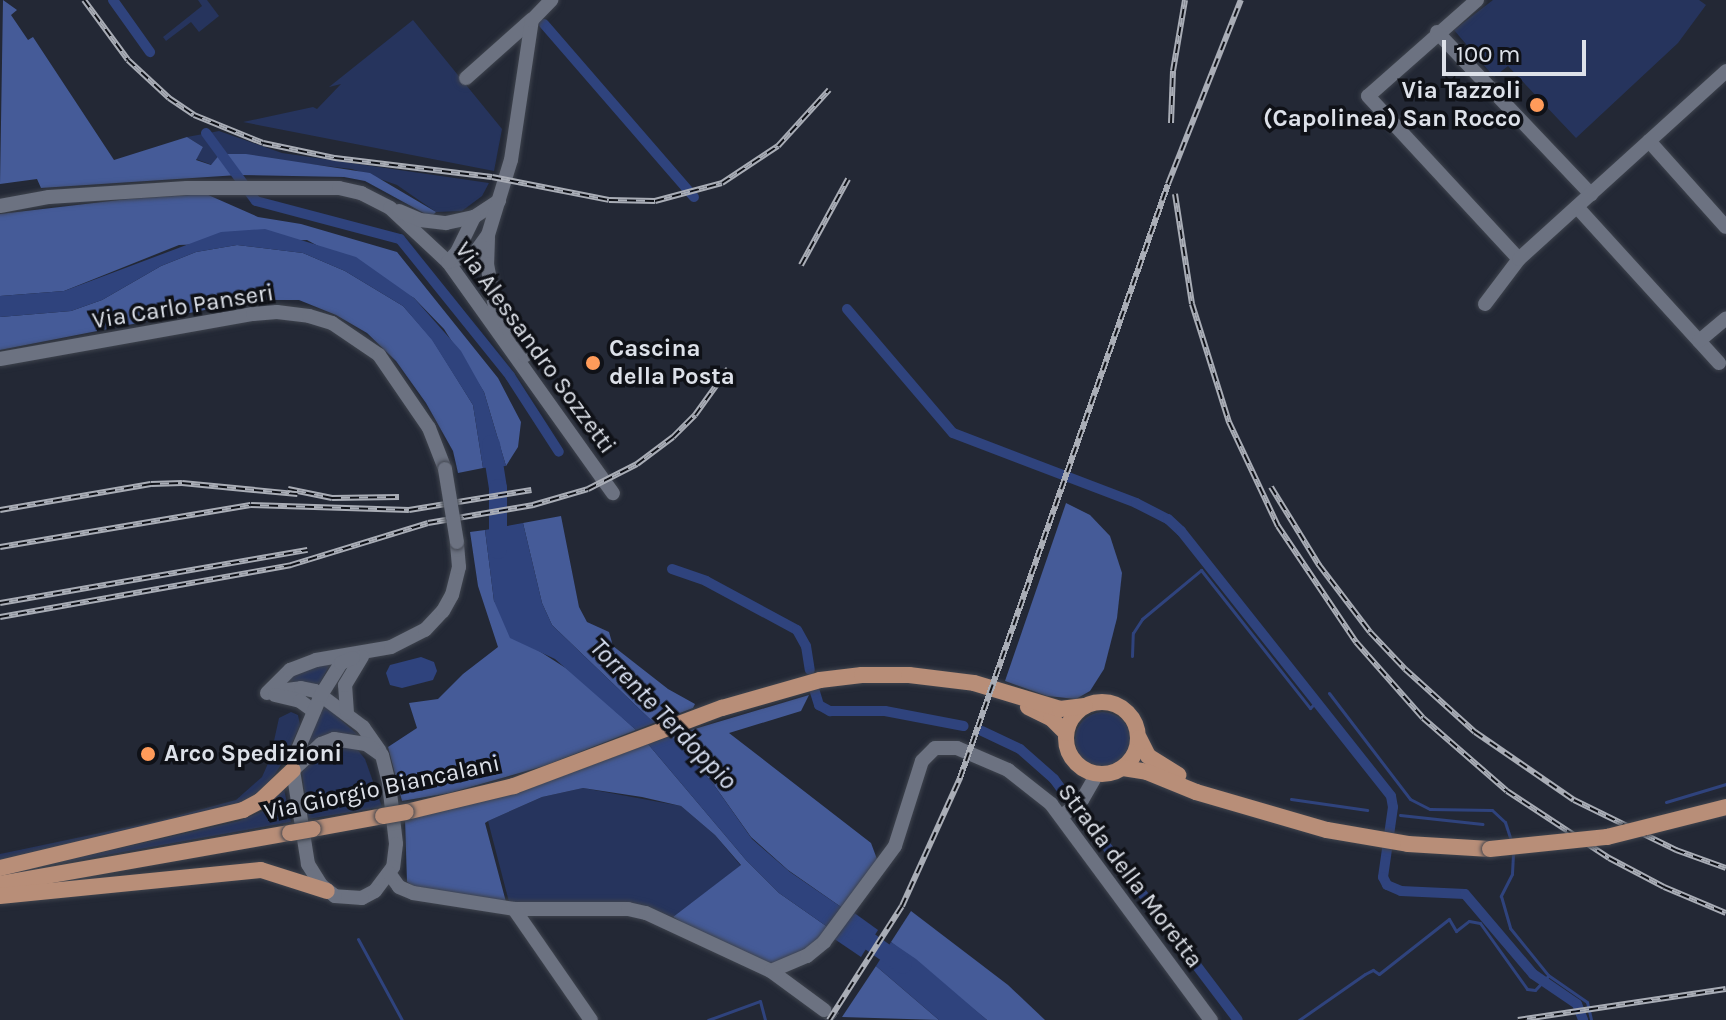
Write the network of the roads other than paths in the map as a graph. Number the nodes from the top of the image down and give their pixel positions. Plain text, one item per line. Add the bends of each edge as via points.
1 (551, 0) edge
2 (1477, 0) edge
3 (532, 20) junction
4 (1437, 32) junction
5 (1726, 71) edge
6 (466, 78) dead end
7 (1649, 141) junction
8 (1591, 194) junction
9 (499, 201) junction
10 (0, 206) edge
11 (1577, 207) junction
12 (390, 208) junction
13 (474, 217) junction
14 (1726, 227) edge
15 (488, 235) junction
16 (1519, 259) junction
17 (448, 262) junction
18 (1485, 304) dead end
19 (1726, 318) edge
20 (1699, 341) junction
21 (0, 359) edge
22 (1719, 363) dead end
23 (529, 375) junction
24 (613, 493) dead end
25 (368, 652) junction
26 (998, 691) junction
27 (267, 693) junction
28 (321, 695) junction
29 (1085, 706) junction
30 (314, 711) junction
31 (347, 713) junction
32 (1066, 733) junction
33 (1139, 737) junction
34 (382, 755) junction
35 (1123, 768) junction
36 (293, 770) junction
37 (1097, 774) junction
38 (1222, 798) junction
39 (1726, 807) edge
40 (1062, 816) junction
41 (0, 868) edge
42 (389, 873) junction
43 (0, 884) edge
44 (327, 891) junction
45 (0, 896) edge
46 (514, 909) junction
47 (771, 971) junction
48 (824, 1010) tunnel mouth
49 (591, 1020) edge
50 (1211, 1020) edge

1 - 3 street
2 - 4 street
3 - 6 street
3 - 9 street via 511,160
4 - 8 street
4 - 16 street via 1368,96
5 - 7 street
7 - 8 street
7 - 14 street
8 - 11 street
9 - 13 street
9 - 15 street
10 - 12 street, Via Alessandro Sozzetti via 119,191 339,188
11 - 16 street
11 - 20 street
12 - 13 street via 446,223
12 - 17 street, Via Alessandro Sozzetti
13 - 17 street
15 - 17 street via 474,254
15 - 23 street via 495,307 529,362
16 - 18 street
17 - 23 street, Via Alessandro Sozzetti
19 - 20 street
20 - 22 street
21 - 25 street, Via Carlo Panseri, bridge via 277,312 344,329 379,355 429,428 445,469 458,577 443,611 417,635
23 - 24 street, Via Alessandro Sozzetti
25 - 27 street, Via Carlo Panseri via 290,670
25 - 28 street, Via Carlo Panseri via 341,663
25 - 31 street via 356,662 345,685
26 - 29 main road via 1060,709
26 - 32 main road via 1051,718
26 - 43 main road, Via Giorgio Biancalani, bridge via 954,680 862,675 798,685 463,800
27 - 28 street via 301,688
27 - 30 street via 300,701
28 - 30 street, Via Carlo Panseri
28 - 31 street
29 - 32 main road
29 - 33 main road via 1121,706
30 - 36 street, Via Carlo Panseri
31 - 34 street via 373,737
32 - 37 main road via 1070,755
33 - 35 main road via 1138,749
33 - 38 main road via 1152,760
34 - 36 street via 366,744 334,739
34 - 42 street via 396,844
35 - 37 main road
35 - 38 main road
36 - 41 main road via 243,810
36 - 44 street via 308,864
37 - 40 street via 1082,800
38 - 39 main road, bridge via 1298,823 1388,841 1490,849 1607,837
40 - 47 street, Strada della Moretta via 1029,784 994,762 957,748 935,748 922,761 895,846 824,942 807,956
40 - 50 street, Strada della Moretta
42 - 44 street via 362,898
42 - 46 street via 399,887 413,893
44 - 45 main road via 261,870
46 - 47 street via 646,913
46 - 49 street
47 - 48 street

